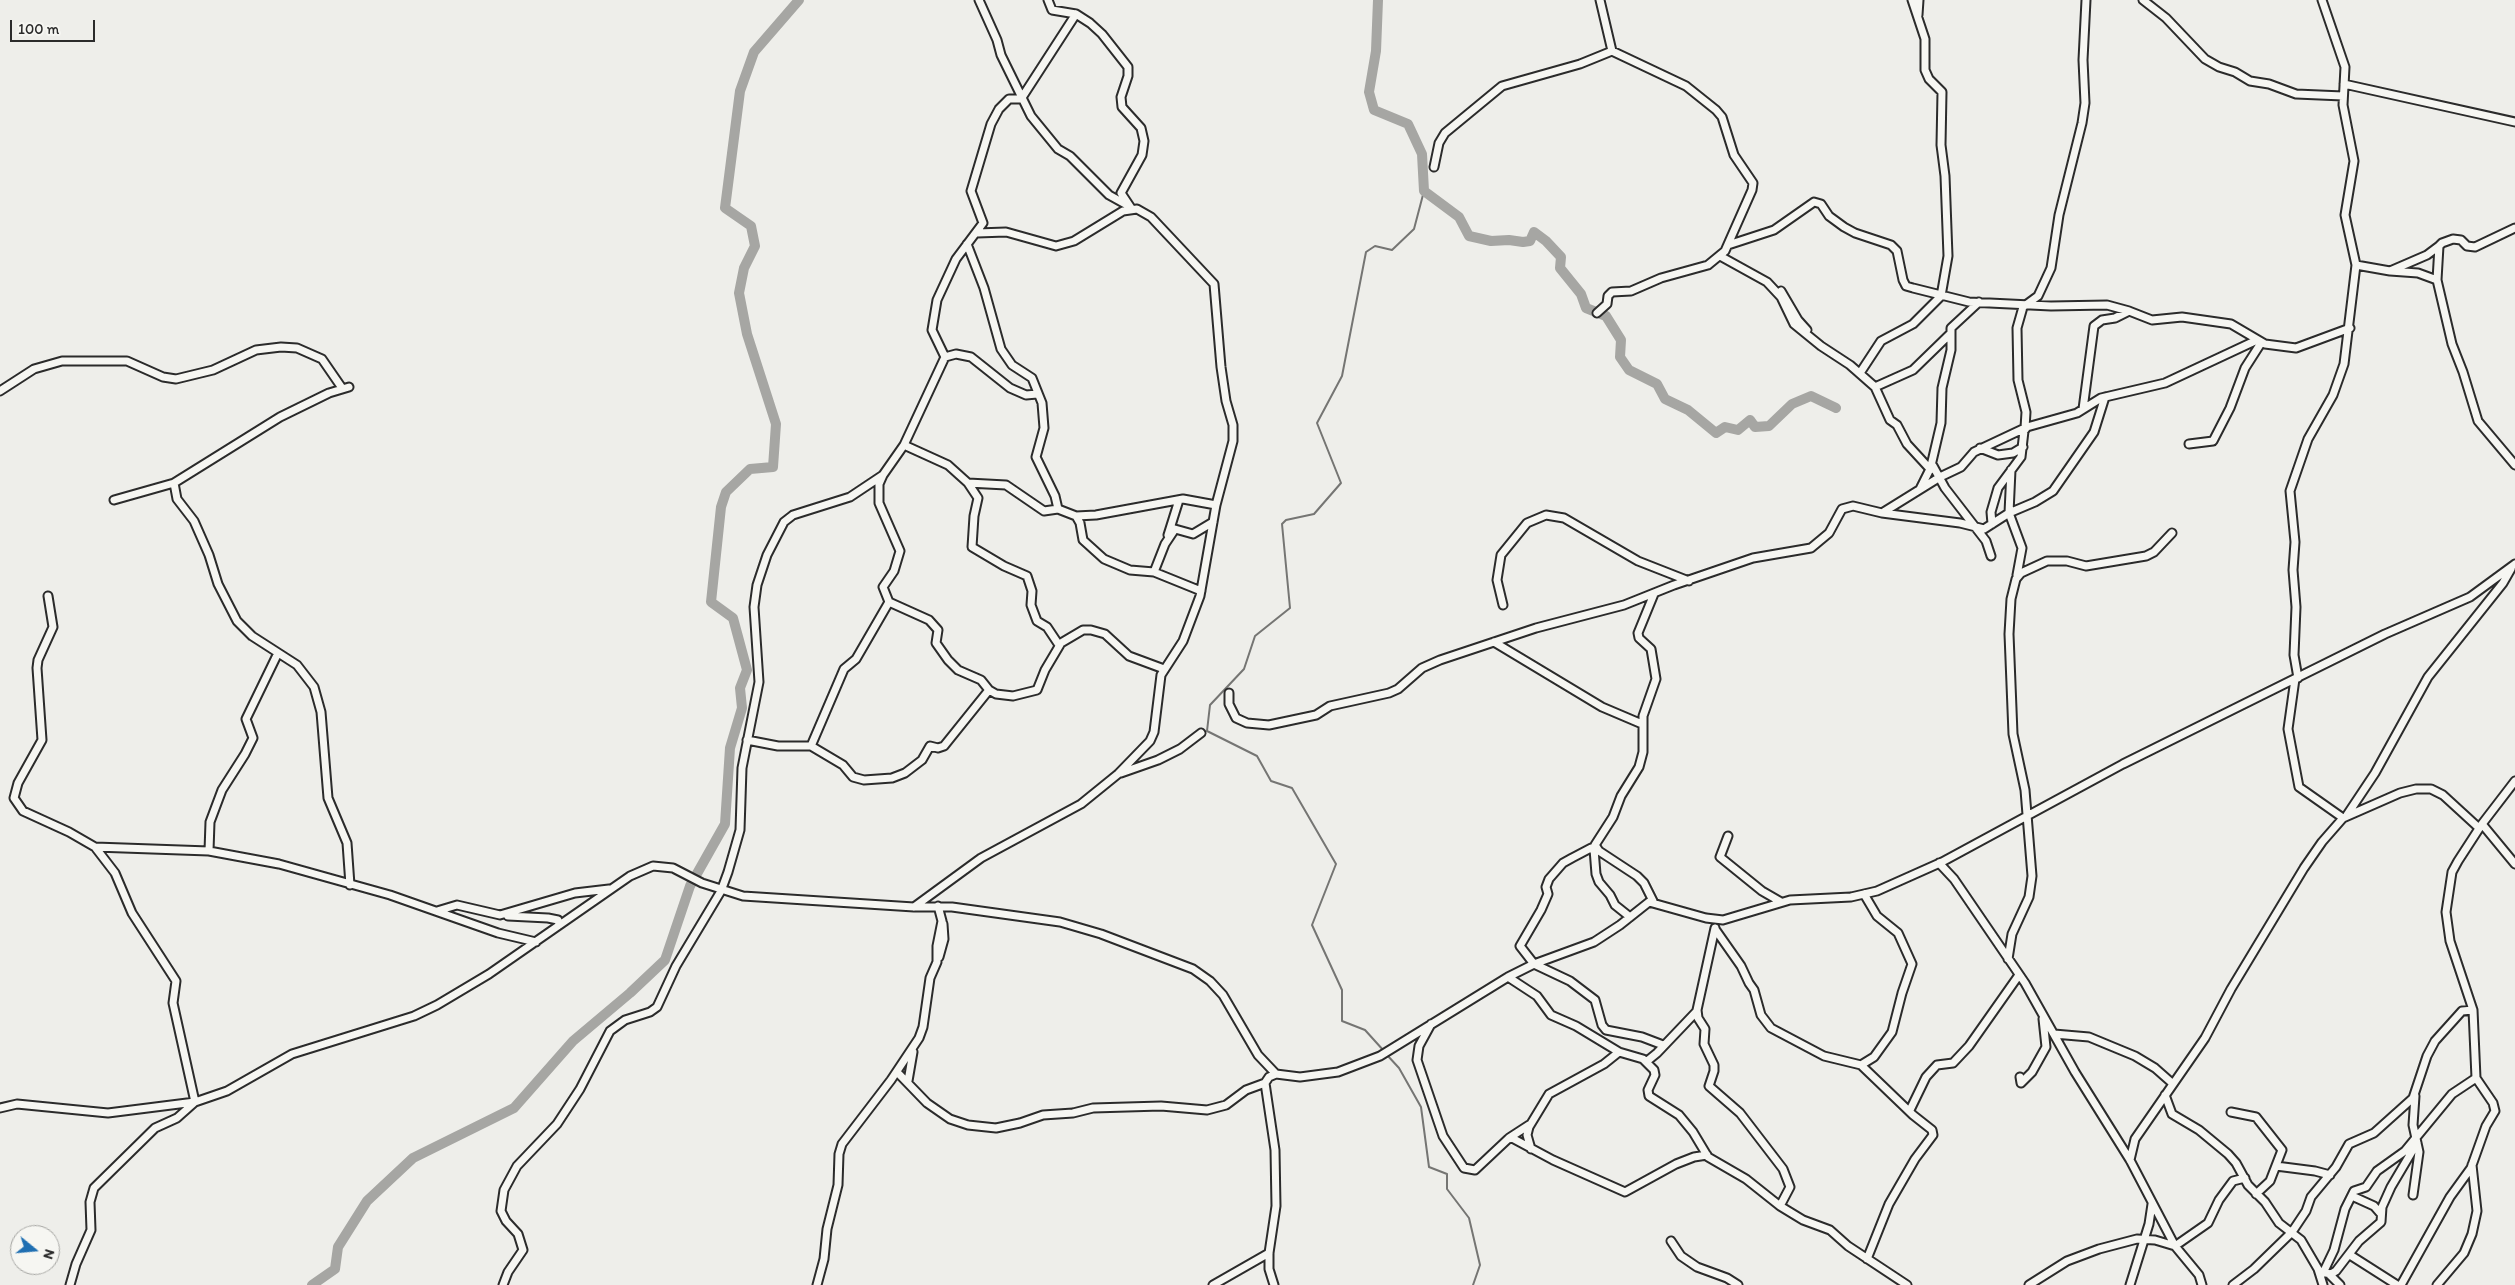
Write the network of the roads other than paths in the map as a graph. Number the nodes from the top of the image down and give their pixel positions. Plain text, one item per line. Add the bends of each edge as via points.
1 (979, 0) edge
2 (1048, 0) edge
3 (1600, 0) edge
4 (1912, 0) edge
5 (1919, 0) edge
6 (2086, 0) edge
7 (2144, 0) edge
8 (2322, 0) edge
9 (1076, 14) junction
10 (1918, 15) junction
11 (1612, 51) junction
12 (2344, 84) junction
13 (2343, 96) junction
14 (1022, 99) junction
15 (2515, 122) edge
16 (1434, 167) dead end
17 (1129, 206) junction
18 (2515, 228) edge
19 (977, 233) junction
20 (967, 244) junction
21 (1728, 245) junction
22 (2439, 246) junction
23 (1720, 256) junction
24 (2356, 265) junction
25 (2390, 270) junction
26 (2437, 280) junction
27 (1940, 296) junction
28 (1979, 302) junction
29 (2026, 305) junction
30 (2129, 311) junction
31 (1598, 313) dead end
32 (2350, 328) junction
33 (1950, 334) junction
34 (2259, 341) junction
35 (946, 357) junction
36 (1860, 373) junction
37 (1875, 387) junction
38 (0, 391) edge
39 (1037, 394) junction
40 (2105, 397) junction
41 (2083, 409) junction
42 (2026, 428) junction
43 (2189, 444) dead end
44 (904, 445) junction
45 (2023, 447) junction
46 (1980, 448) junction
47 (2515, 465) edge
48 (1932, 468) junction
49 (2011, 470) junction
50 (883, 475) junction
51 (1939, 477) junction
52 (174, 483) junction
53 (968, 483) junction
54 (1920, 489) junction
55 (114, 500) dead end
56 (1179, 500) junction
57 (1216, 505) junction
58 (1058, 509) junction
59 (1882, 513) junction
60 (2009, 513) junction
61 (1076, 516) junction
62 (1213, 522) junction
63 (1992, 524) junction
64 (1974, 527) junction
65 (2172, 533) dead end
66 (1165, 544) junction
67 (1991, 556) dead end
68 (2514, 565) edge
69 (1154, 572) junction
70 (2017, 575) junction
71 (1689, 581) junction
72 (1201, 591) junction
73 (1654, 594) junction
74 (48, 596) dead end
75 (889, 602) junction
76 (1503, 605) dead end
77 (1494, 642) junction
78 (1059, 645) junction
79 (278, 653) junction
80 (1164, 669) junction
81 (2296, 678) junction
82 (989, 690) junction
83 (1229, 693) dead end
84 (1642, 724) junction
85 (1201, 733) dead end
86 (747, 740) junction
87 (811, 746) junction
88 (1118, 774) junction
89 (2515, 781) edge
90 (2027, 817) junction
91 (2345, 817) junction
92 (2480, 826) junction
93 (1728, 836) dead end
94 (95, 847) junction
95 (1596, 850) junction
96 (208, 851) junction
97 (1939, 863) junction
98 (2515, 864) edge
99 (350, 885) junction
100 (611, 889) junction
101 (721, 891) junction
102 (1864, 894) junction
103 (1653, 901) junction
104 (1781, 902) junction
105 (938, 906) junction
106 (914, 907) junction
107 (437, 911) junction
108 (500, 915) junction
109 (1630, 917) junction
110 (1714, 920) junction
111 (559, 925) junction
112 (1715, 929) junction
113 (536, 942) junction
114 (2008, 959) junction
115 (1534, 964) junction
116 (2019, 975) junction
117 (1508, 977) junction
118 (1697, 1010) junction
119 (2473, 1010) junction
120 (2042, 1013) junction
121 (1431, 1024) junction
122 (2054, 1034) junction
123 (919, 1038) junction
124 (1663, 1045) junction
125 (1619, 1052) junction
126 (1646, 1062) junction
127 (1864, 1066) junction
128 (897, 1072) junction
129 (1276, 1074) junction
130 (2020, 1077) dead end
131 (2476, 1078) junction
132 (908, 1081) junction
133 (1266, 1083) junction
134 (2172, 1083) junction
135 (2165, 1095) junction
136 (2415, 1096) junction
137 (195, 1102) junction
138 (0, 1108) edge
139 (1910, 1110) junction
140 (2231, 1112) dead end
141 (1529, 1125) junction
142 (1509, 1138) junction
143 (2135, 1139) junction
144 (2118, 1140) junction
145 (2417, 1141) junction
146 (1532, 1149) junction
147 (1707, 1155) junction
148 (2130, 1160) junction
149 (2472, 1165) junction
150 (2276, 1166) junction
151 (2330, 1175) junction
152 (2245, 1178) junction
153 (2256, 1194) junction
154 (2413, 1195) dead end
155 (2352, 1196) junction
156 (2152, 1204) junction
157 (1780, 1206) junction
158 (2381, 1214) junction
159 (2292, 1232) junction
160 (2140, 1239) junction
161 (1672, 1241) dead end
162 (2175, 1246) junction
163 (1269, 1253) junction
164 (2350, 1255) junction
165 (1867, 1259) junction
166 (2324, 1273) junction
167 (70, 1285) edge
168 (503, 1285) edge
169 (817, 1285) edge
170 (1213, 1285) edge
171 (1274, 1285) edge
172 (1738, 1285) edge
173 (1907, 1285) edge
174 (2029, 1285) edge
175 (2130, 1285) edge
176 (2202, 1285) edge
177 (2233, 1285) edge
178 (2323, 1285) edge
179 (2340, 1285) edge
180 (2397, 1285) edge
181 (2401, 1285) edge
182 (2438, 1285) edge

1 - 14 street
2 - 9 street via 1052,10
3 - 11 street
4 - 10 street
5 - 10 street
6 - 29 street via 2083,118 2061,208 2051,268 2038,296
7 - 13 street via 2205,59 2219,67 2250,81 2296,94
8 - 12 street via 2342,58
9 - 14 street
9 - 17 street via 1102,34 1128,67 1122,107 1141,128 1144,141 1142,155 1122,190
10 - 27 street via 1926,47 1926,70 1943,97 1941,145 1949,236
11 - 16 street via 1580,64 1502,86 1445,133 1439,143
11 - 21 street via 1686,86 1722,117 1734,155 1753,183
12 - 13 street
12 - 15 street
13 - 24 street via 2354,161 2346,215
14 - 17 street via 1053,144 1070,156 1109,195
14 - 19 street via 1009,99 998,109 991,124 971,192 983,223
17 - 19 street via 1074,242 1056,246 1006,232
17 - 57 street via 1147,213 1156,221 1216,290 1220,367 1233,425 1233,441
18 - 22 street via 2475,247 2452,239
19 - 20 street
20 - 35 street via 956,259 937,300 932,322 934,335
20 - 39 street via 984,288 1001,349 1012,365 1032,378
21 - 23 street
21 - 27 street via 1774,230 1814,202 1821,204 1829,216 1855,234 1891,245 1897,251 1906,286
22 - 25 street via 2427,255
22 - 26 street
23 - 31 street via 1708,265 1661,278 1631,291 1612,292
23 - 36 street via 1785,295 1810,336
24 - 25 street
24 - 32 street
25 - 26 street via 2418,273
26 - 47 street via 2452,344 2478,421
27 - 28 street
27 - 36 street via 1913,324 1881,341
28 - 29 street
28 - 33 street via 1955,322
29 - 30 street via 2107,305
29 - 42 street via 2021,311 2016,336 2018,380 2026,412
30 - 34 street via 2152,320 2182,317 2231,324
30 - 41 street via 2094,326
32 - 34 street via 2296,348
32 - 81 street via 2339,381 2308,439 2290,491 2295,542
33 - 37 street via 1912,370
33 - 48 street via 1951,350 1942,388 1941,423
34 - 40 street via 2161,384
34 - 43 street via 2213,441
35 - 39 street via 956,354 970,357 1010,388 1026,395
35 - 44 street
36 - 37 street
37 - 48 street via 1890,420
38 - 52 street via 34,369 62,360 127,361 162,377 176,379 213,370 256,350 281,346 298,348 322,359 346,387 280,417
39 - 58 street via 1042,403 1044,422 1036,457
40 - 41 street
40 - 60 street via 2094,432 2052,491 2036,502
41 - 42 street
42 - 45 street
42 - 46 street
44 - 50 street
44 - 53 street via 948,465
45 - 46 street via 2013,453 1998,455
45 - 49 street via 2021,457
46 - 51 street via 1969,455 1961,467
48 - 51 street
48 - 54 street
49 - 60 street
49 - 63 street via 1998,488 1991,512
50 - 75 street via 879,484 879,503 900,551 894,572 884,587
50 - 86 street via 850,497 798,511 784,522 775,538 762,568 754,606 759,682
51 - 54 street
51 - 64 street
52 - 55 street
52 - 79 street via 177,499 194,521 218,584 238,621 252,636
53 - 58 street via 1006,485 1044,511
53 - 78 street via 978,498 972,547 1027,576 1037,621 1047,627
54 - 59 street
56 - 57 street
56 - 61 street via 1125,511
56 - 66 street
57 - 62 street
58 - 61 street
59 - 64 street
59 - 71 street via 1846,506 1839,511 1829,533 1811,548 1753,558
60 - 63 street
60 - 70 street via 2022,548
61 - 69 street via 1084,540 1098,555 1124,568
62 - 66 street via 1193,534 1175,529
62 - 72 street
63 - 64 street via 1984,529
64 - 67 street via 1986,541
65 - 70 street via 2146,556 2086,566 2067,560 2048,561
66 - 69 street
68 - 81 street via 2470,597
68 - 91 street via 2428,676 2376,773
69 - 72 street
70 - 90 street via 2011,598 2010,654 2014,740
71 - 73 street
71 - 76 street via 1638,561 1564,518 1546,515 1527,523 1501,555 1497,580
72 - 80 street via 1182,641
73 - 77 street
73 - 84 street via 1638,633 1651,649 1656,679 1644,709
74 - 94 street via 53,627 37,668 42,740 18,783 14,798 23,811
75 - 82 street via 929,620 938,630 936,643 948,660 958,670 983,681
75 - 87 street via 856,659 844,669
77 - 83 street via 1429,664 1394,691 1330,706 1316,714 1269,726 1236,718 1229,704
77 - 84 street via 1602,707
78 - 80 street via 1080,631 1091,630 1109,636 1129,656
78 - 82 street via 1035,692 1013,696
79 - 96 street via 246,719 253,738 222,790 210,822
79 - 99 street via 303,672 314,687 319,704 328,798 346,843
80 - 88 street via 1158,688 1153,737
81 - 90 street via 2082,785
81 - 91 street via 2288,729 2299,787
82 - 87 street via 944,746 930,746 925,758 896,777 869,780 853,776 843,765
84 - 95 street via 1643,752 1639,767 1596,844
85 - 88 street via 1158,760
86 - 87 street via 778,746
86 - 101 street via 741,776 740,830
88 - 106 street via 1081,804 981,858
89 - 92 street
90 - 97 street
90 - 114 street via 2031,887 2012,934
91 - 92 street via 2400,793 2431,789
91 - 134 street via 2304,868 2205,1038
92 - 98 street
92 - 119 street via 2452,872 2446,920
93 - 104 street via 1720,857 1748,881
94 - 96 street
94 - 137 street via 115,874 132,913 176,980 173,1003
95 - 103 street via 1637,876
95 - 109 street via 1599,882 1615,905
95 - 115 street via 1591,848 1564,863 1546,884 1548,894 1520,944
96 - 99 street via 279,864
97 - 102 street
97 - 114 street via 1954,879
99 - 107 street
100 - 101 street via 653,866 673,868
100 - 108 street via 575,894
100 - 111 street
101 - 106 street via 764,898
101 - 168 street via 676,966 657,1007 625,1020 610,1031 580,1089 557,1124 517,1166 504,1190 501,1211 518,1234 523,1250
102 - 104 street
102 - 127 street via 1877,916 1898,933 1912,964 1892,1032
103 - 109 street
103 - 110 street
104 - 110 street
105 - 106 street
105 - 123 street via 944,939 930,978
105 - 129 street via 1060,922 1193,969 1223,995 1258,1055
107 - 108 street via 457,905
107 - 113 street via 498,933
108 - 111 street via 548,918 558,920
109 - 115 street via 1594,942
110 - 112 street
111 - 113 street
112 - 118 street
112 - 127 street via 1742,966 1754,990 1761,1015 1771,1028 1824,1056
113 - 137 street via 462,992 422,1013 292,1054 227,1091
114 - 116 street
115 - 117 street
115 - 124 street via 1570,981 1595,1000 1606,1030
116 - 120 street
116 - 139 street via 1969,1046 1953,1063 1937,1066 1926,1077
117 - 121 street
117 - 125 street via 1537,996 1551,1015
118 - 124 street
118 - 157 street via 1705,1030 1704,1044 1714,1065 1709,1086 1740,1113 1783,1169 1790,1187
119 - 131 street
119 - 136 street via 2462,1011 2435,1041
120 - 122 street
120 - 130 street via 2046,1048 2022,1083
121 - 129 street via 1380,1056 1338,1072 1300,1077
121 - 142 street via 1419,1046 1417,1060 1444,1136 1457,1159 1464,1168 1475,1170
122 - 134 street via 2089,1037 2136,1056
122 - 144 street
123 - 128 street
123 - 132 street via 909,1064
124 - 126 street
125 - 126 street via 1640,1057
125 - 141 street via 1604,1064 1549,1094
126 - 147 street via 1655,1075 1648,1090 1649,1096 1679,1115
127 - 139 street
128 - 132 street
128 - 169 street via 842,1144 838,1185
129 - 133 street
131 - 145 street via 2447,1099
131 - 149 street via 2495,1111
132 - 133 street via 927,1103 950,1119 996,1128 1044,1115 1093,1108 1161,1106 1207,1110 1226,1105 1246,1090
133 - 163 street via 1275,1150 1276,1206
134 - 135 street
135 - 143 street
135 - 152 street via 2172,1114 2199,1130 2228,1154
136 - 145 street via 2412,1114
136 - 151 street via 2374,1133 2348,1144
137 - 138 street via 108,1112 18,1104
137 - 167 street via 176,1118 155,1128 94,1188 90,1202 91,1230
139 - 165 street via 1932,1130 1932,1135 1889,1204
140 - 150 street via 2256,1118 2268,1131 2282,1150
141 - 142 street
141 - 146 street via 1527,1135
142 - 146 street
143 - 144 street via 2128,1142
143 - 148 street
144 - 148 street
145 - 154 street via 2419,1152
145 - 155 street via 2377,1171 2366,1186 2355,1190
145 - 158 street via 2391,1187
146 - 147 street via 1622,1192 1676,1164
147 - 157 street via 1746,1179
148 - 156 street
149 - 181 street via 2450,1197
149 - 182 street via 2477,1211 2472,1234 2464,1253
150 - 151 street
150 - 153 street via 2270,1181
151 - 159 street via 2313,1195
152 - 153 street
152 - 162 street via 2233,1181 2208,1223
153 - 159 street via 2279,1223
155 - 158 street via 2374,1206
155 - 166 street
156 - 160 street via 2147,1231
156 - 162 street
157 - 165 street via 1803,1220 1830,1230
158 - 164 street via 2379,1223 2359,1241
159 - 166 street
159 - 177 street
160 - 162 street
160 - 174 street via 2076,1257
160 - 175 street
161 - 172 street via 1681,1256 1697,1267
162 - 176 street via 2199,1275
163 - 170 street
163 - 171 street
164 - 166 street via 2336,1271
164 - 180 street
165 - 173 street
166 - 178 street
166 - 179 street

